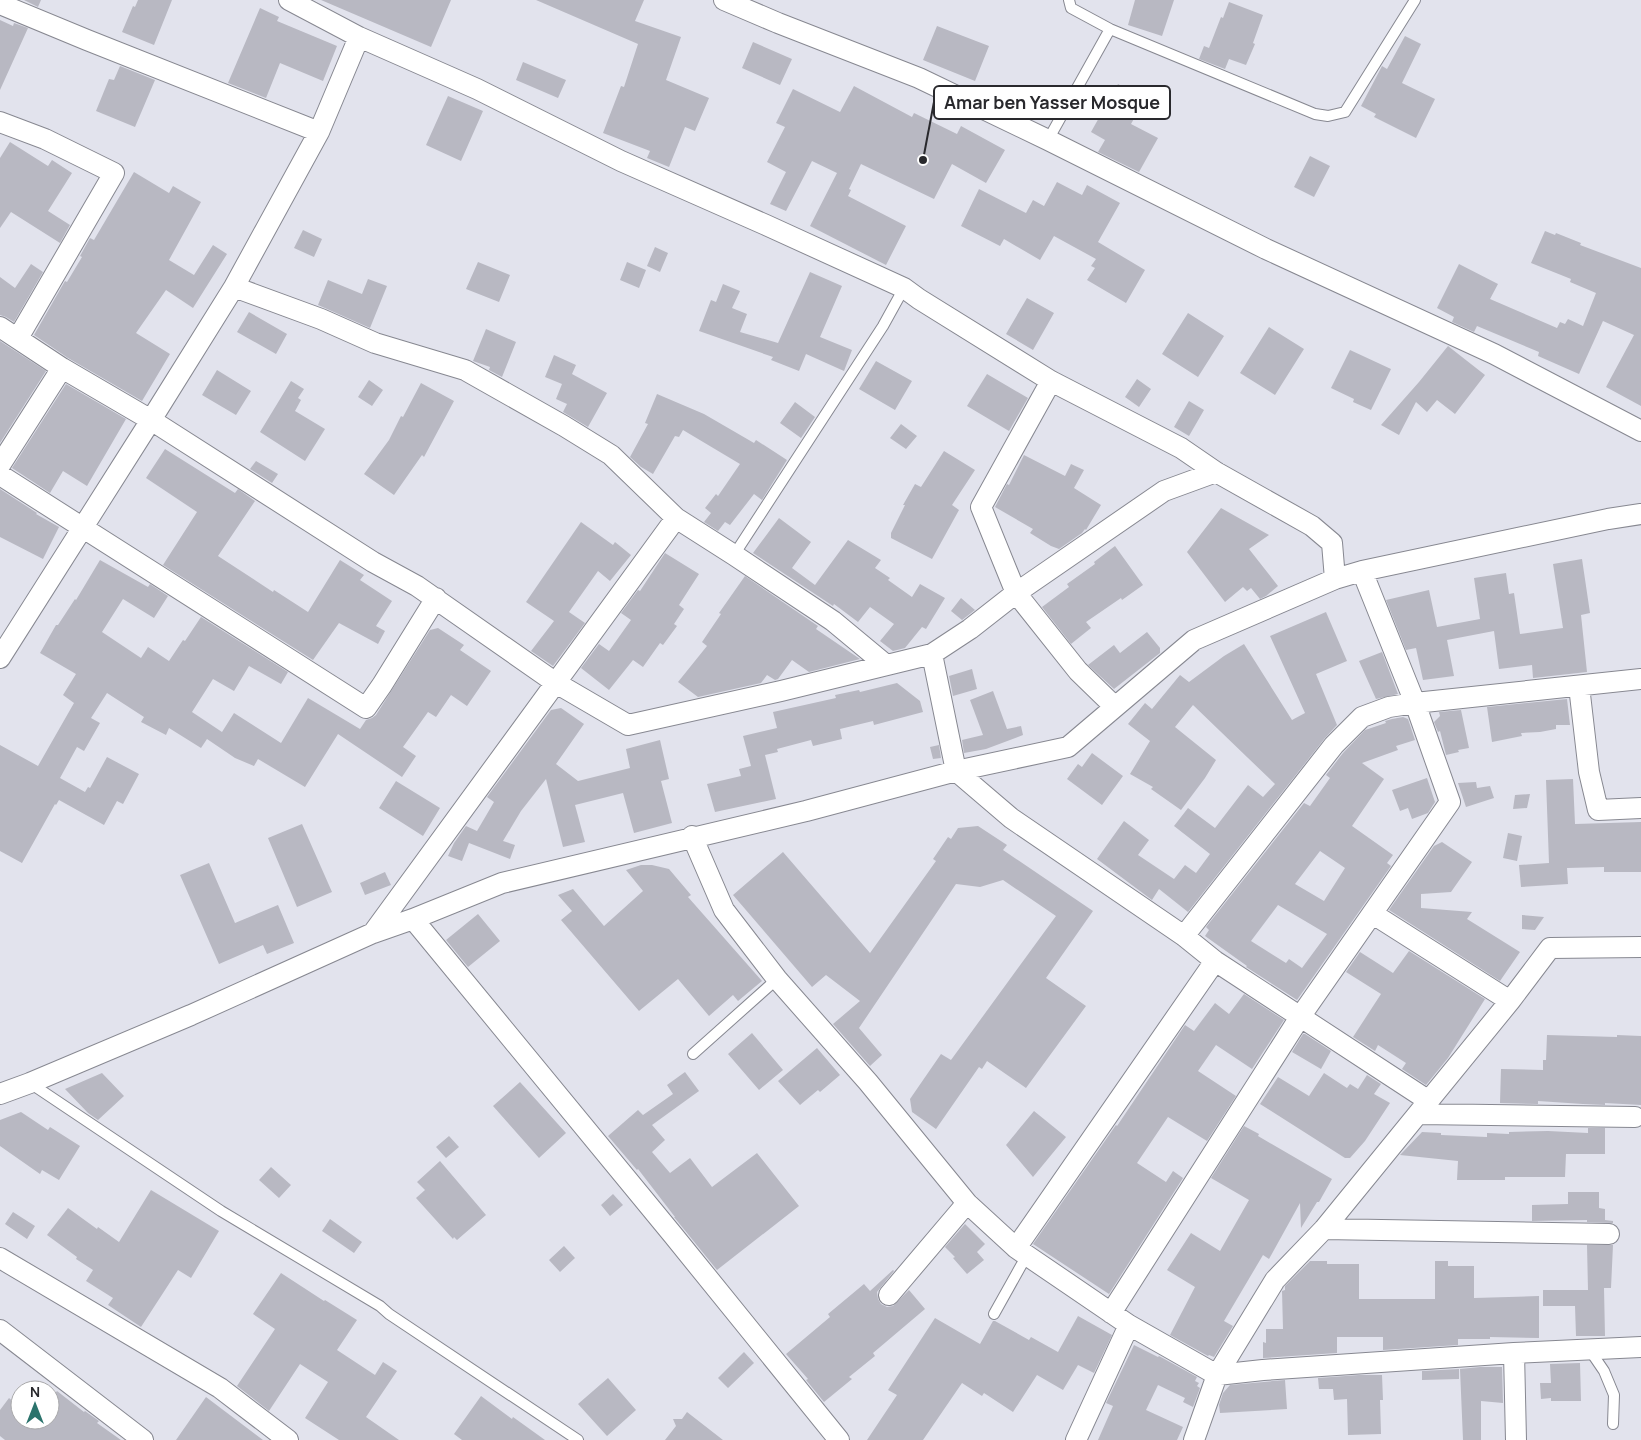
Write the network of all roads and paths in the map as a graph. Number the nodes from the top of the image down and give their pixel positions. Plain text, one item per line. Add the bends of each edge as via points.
1 (289, 0) edge
2 (724, 0) edge
3 (1068, 0) edge
4 (1415, 0) edge
5 (0, 4) edge
6 (1110, 29) junction
7 (359, 37) junction
8 (0, 122) edge
9 (320, 132) junction
10 (1048, 140) junction
11 (234, 287) junction
12 (904, 288) junction
13 (0, 327) edge
14 (18, 338) junction
15 (62, 368) junction
16 (1051, 380) junction
17 (151, 420) junction
18 (1641, 431) edge
19 (0, 465) edge
20 (1216, 472) junction
21 (0, 475) edge
22 (1641, 514) edge
23 (676, 518) junction
24 (82, 527) junction
25 (734, 555) junction
26 (1362, 571) junction
27 (1335, 579) junction
28 (1016, 593) junction
29 (436, 598) junction
30 (932, 654) junction
31 (0, 658) edge
32 (886, 665) junction
33 (1641, 679) edge
34 (556, 683) junction
35 (1579, 686) junction
36 (1415, 703) junction
37 (1114, 706) junction
38 (956, 771) junction
39 (1641, 808) edge
40 (692, 836) junction
41 (1373, 914) junction
42 (413, 919) junction
43 (373, 933) junction
44 (1184, 936) junction
45 (1641, 948) edge
46 (1215, 961) junction
47 (778, 978) junction
48 (1510, 1001) junction
49 (1300, 1017) junction
50 (693, 1054) dead end
51 (30, 1083) junction
52 (0, 1094) edge
53 (1424, 1107) junction
54 (1635, 1117) dead end
55 (968, 1203) junction
56 (1324, 1229) junction
57 (1609, 1234) dead end
58 (1021, 1252) junction
59 (0, 1258) edge
60 (889, 1295) dead end
61 (1111, 1313) junction
62 (994, 1314) dead end
63 (1129, 1325) junction
64 (0, 1330) edge
65 (1641, 1347) edge
66 (1589, 1349) junction
67 (1514, 1353) junction
68 (1217, 1375) junction
69 (1613, 1424) dead end
70 (143, 1440) edge
71 (288, 1440) edge
72 (578, 1440) edge
73 (839, 1440) edge
74 (1076, 1440) edge
75 (1194, 1440) edge
76 (1516, 1440) edge

1 - 7 street
2 - 10 street via 919,78
3 - 6 lane via 1071,8
4 - 6 lane via 1345,112 1328,116 1315,114
5 - 9 street
6 - 10 lane
7 - 9 street
7 - 12 street via 477,89 621,161
8 - 14 street via 45,139 114,173
9 - 11 street
10 - 18 street via 1266,249 1494,354
11 - 17 street
11 - 23 street via 375,343 465,370 611,455
12 - 16 street
12 - 25 lane via 883,326
13 - 14 street
14 - 15 street
15 - 17 street
15 - 19 street
16 - 20 street via 1181,448
16 - 28 street via 981,507
17 - 24 street
17 - 29 street via 373,562
20 - 27 street via 1312,526 1332,543
20 - 28 street via 1164,491
21 - 24 street
22 - 26 street
23 - 25 street
23 - 34 street
24 - 29 street via 366,708
24 - 31 street
25 - 32 street via 833,621
26 - 27 street
26 - 36 street
27 - 37 street via 1194,640
28 - 30 street
28 - 37 street via 1078,671
29 - 34 street
30 - 32 street
30 - 38 street
32 - 34 street via 628,725
33 - 35 street
34 - 43 street
35 - 36 street
35 - 39 street via 1589,772 1598,810
36 - 41 street via 1450,802
36 - 44 street via 1389,707 1362,717 1334,745
37 - 38 street via 1068,747
38 - 40 street via 806,811
38 - 44 street via 1011,818
40 - 42 street via 502,882
40 - 47 street via 724,910
41 - 48 street
41 - 49 street
42 - 43 street
42 - 73 street
43 - 51 street
44 - 46 street
45 - 48 street via 1550,948
46 - 49 street
46 - 58 street
47 - 50 lane
47 - 55 street
48 - 53 street
49 - 53 street
49 - 61 street
51 - 52 street
51 - 72 lane via 221,1211 380,1306
53 - 54 street
53 - 56 street
55 - 58 street
55 - 60 street
56 - 57 street
56 - 68 street via 1275,1280
58 - 61 street
58 - 62 lane
59 - 71 street via 220,1388
61 - 63 street
63 - 68 street
63 - 74 street
64 - 70 street
65 - 66 street
66 - 67 street
66 - 69 lane via 1604,1371 1614,1395
67 - 68 street
67 - 76 street
68 - 75 street

